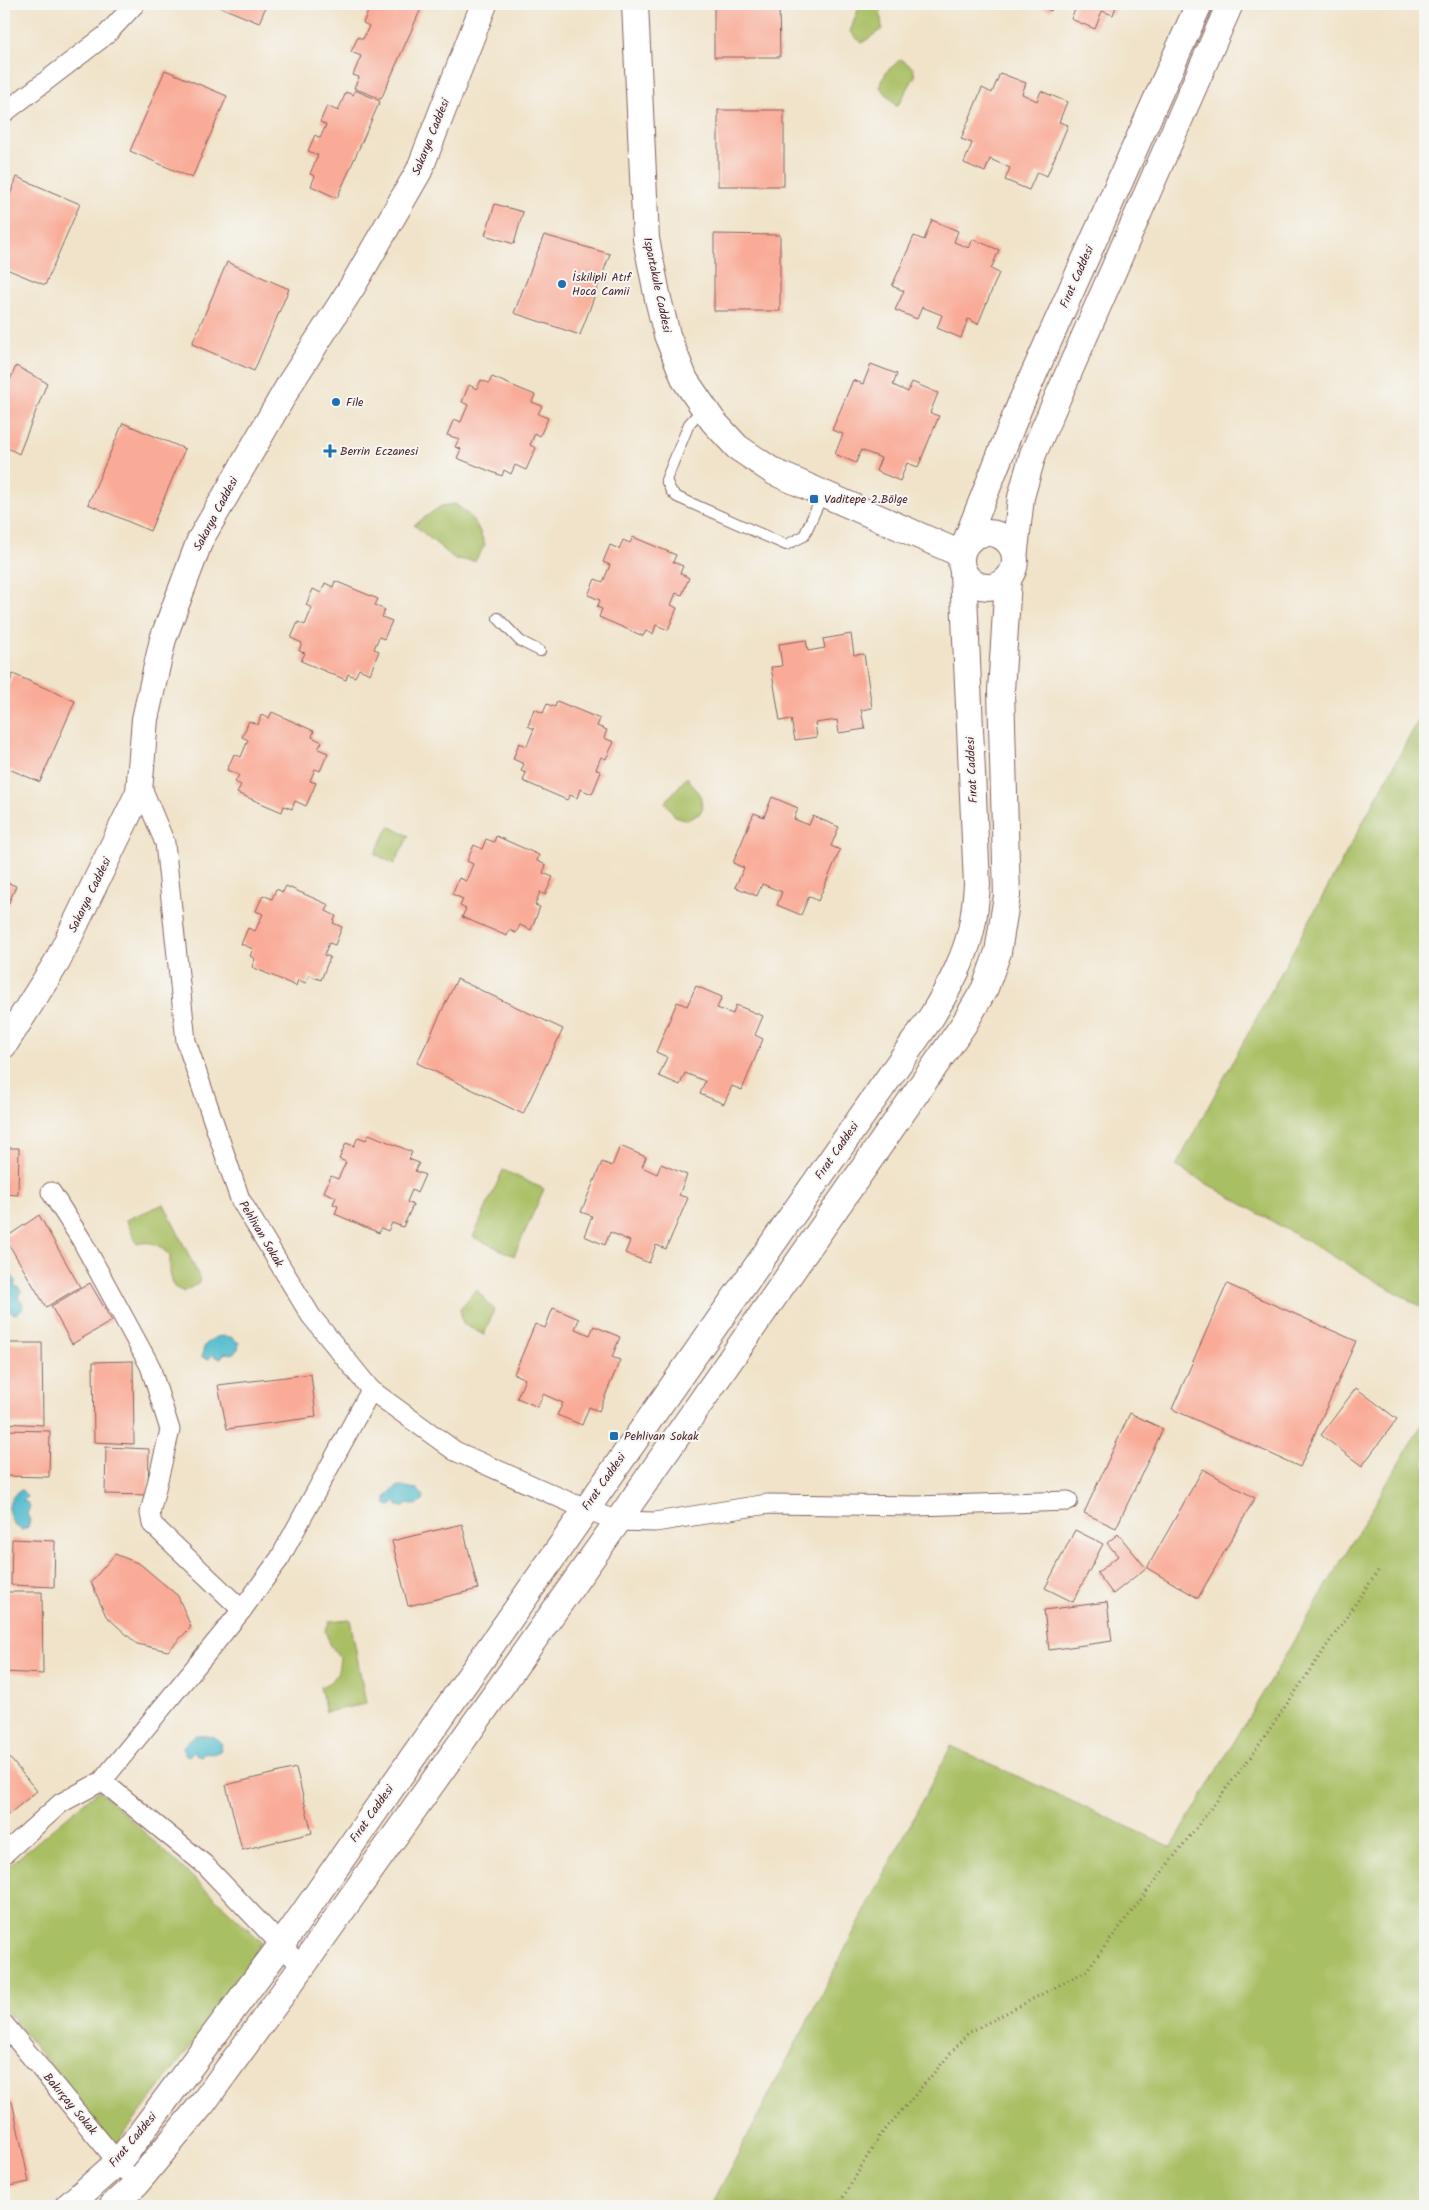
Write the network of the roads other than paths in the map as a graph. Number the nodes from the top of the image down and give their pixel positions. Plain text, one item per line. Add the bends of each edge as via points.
1 (135, 4) edge
2 (484, 4) edge
3 (634, 4) edge
4 (1200, 4) edge
5 (1230, 4) edge
6 (4, 113) edge
7 (704, 407) junction
8 (824, 494) junction
9 (1015, 550) junction
10 (962, 563) junction
11 (1008, 580) junction
12 (498, 618) dead end
13 (540, 651) dead end
14 (140, 783) junction
15 (4, 1045) edge
16 (51, 1192) dead end
17 (371, 1390) junction
18 (1068, 1500) dead end
19 (585, 1509) junction
20 (618, 1520) junction
21 (242, 1610) junction
22 (102, 1781) junction
23 (4, 1854) edge
24 (282, 1944) junction
25 (302, 1967) junction
26 (4, 2024) edge
27 (118, 2162) junction
28 (136, 2184) junction
29 (68, 2206) edge
30 (112, 2206) edge

1 - 6 street via 106,35
2 - 14 main road, Sakarya Caddesi via 419,171 200,540 163,639 145,719
3 - 7 main road, Ispartakule Caddesi via 646,239 667,335 685,380
4 - 10 main road, Fırat Caddesi via 1020,405
5 - 9 main road via 1033,454 1021,498
7 - 8 main road, Ispartakule Caddesi via 737,447 774,472
7 - 8 lane via 689,424 666,480 676,497 786,545 804,536
8 - 10 main road, Ispartakule Caddesi
9 - 10 main road via 1000,537 977,534 970,540
9 - 11 main road via 1015,568
10 - 11 main road via 968,580 981,586
10 - 19 main road, Fırat Caddesi via 977,885 973,922 963,955 932,1016
11 - 20 main road via 1001,691 1008,896 998,952 985,988 964,1024
12 - 13 lane via 520,641
14 - 15 main road, Sakarya Caddesi via 114,848 57,962
14 - 17 street, Pehlivan Sokak via 165,843 186,1041 240,1199 311,1316
16 - 21 street via 81,1238 150,1366 170,1430 150,1513 152,1524
17 - 19 street, Pehlivan Sokak via 456,1451
17 - 21 street via 280,1558
18 - 20 street, Pehlivan Sokak via 917,1506 768,1504 655,1522
19 - 20 street, Pehlivan Sokak
19 - 24 main road, Fırat Caddesi
20 - 25 main road
21 - 22 street
22 - 23 street via 61,1803
22 - 24 street via 204,1864
24 - 25 street
24 - 27 main road, Fırat Caddesi
25 - 28 main road via 203,2103
26 - 27 street, Bakırçay Sokak
27 - 28 street, Bakırçay Sokak
27 - 29 main road, Fırat Caddesi
28 - 30 main road

